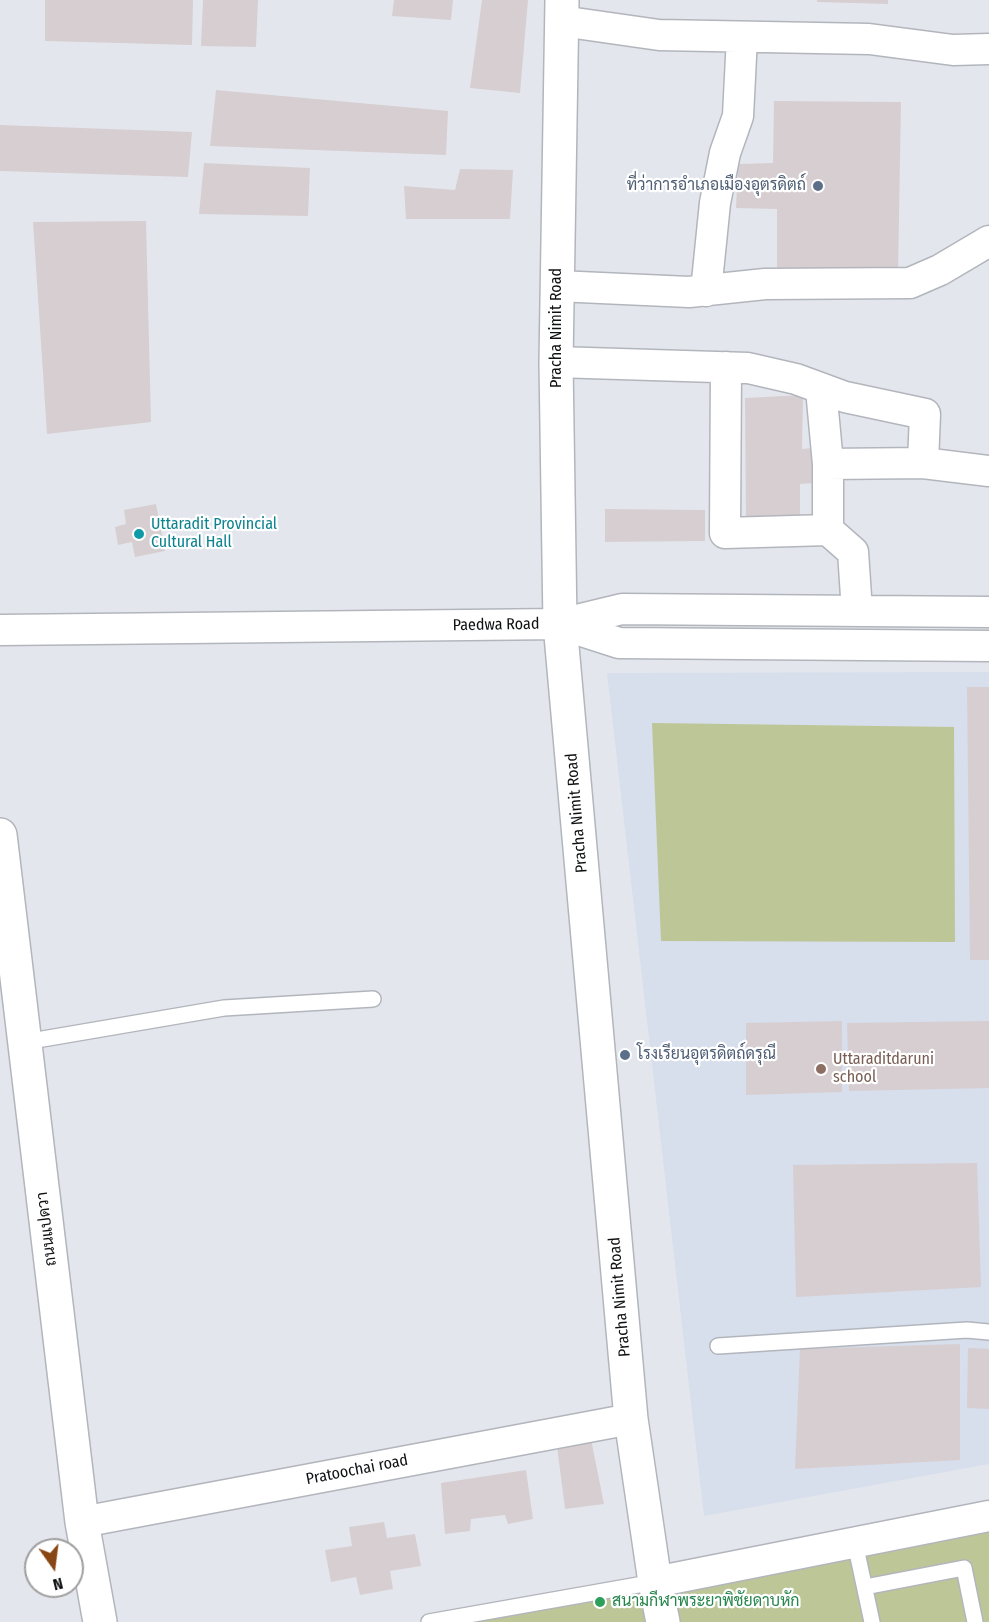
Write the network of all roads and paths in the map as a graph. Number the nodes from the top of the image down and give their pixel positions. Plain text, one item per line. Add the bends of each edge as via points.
1 (561, 11) edge
2 (742, 37) junction
3 (989, 49) edge
4 (989, 241) edge
5 (557, 286) junction
6 (706, 291) junction
7 (556, 362) junction
8 (726, 367) junction
9 (821, 389) junction
10 (923, 463) junction
11 (828, 464) junction
12 (989, 471) edge
13 (828, 530) junction
14 (857, 611) junction
15 (989, 612) edge
16 (560, 624) junction
17 (0, 630) edge
18 (989, 646) edge
19 (0, 836) edge
20 (373, 999) dead end
21 (25, 1042) junction
22 (989, 1332) edge
23 (718, 1346) dead end
24 (631, 1419) junction
25 (989, 1516) edge
26 (82, 1522) junction
27 (855, 1543) junction
28 (655, 1582) junction
29 (865, 1587) junction
30 (100, 1622) edge
31 (429, 1622) edge
32 (663, 1622) edge
33 (872, 1622) edge
34 (975, 1622) edge

1 - 2 street via 659,35
1 - 5 main road, Pracha Nimit Road
2 - 3 street via 869,39 953,50
2 - 6 street via 738,116 725,153
4 - 6 street via 910,283 765,284
5 - 6 street
5 - 7 main road, Pracha Nimit Road
7 - 8 street
7 - 16 main road, Pracha Nimit Road
8 - 9 street via 796,379
8 - 13 street via 724,533
9 - 10 street via 924,414
9 - 11 street
10 - 11 street
10 - 12 street
11 - 13 street
13 - 14 street via 853,552
14 - 15 street
14 - 16 street via 622,609
16 - 17 street, Paedwa Road
16 - 18 street, Paedwa Road via 619,643
16 - 24 main road, Pracha Nimit Road
19 - 21 main road, ถนนแปดวา
20 - 21 lane via 224,1008
21 - 26 main road, ถนนแปดวา
22 - 23 lane via 967,1330
24 - 26 street, Pratoochai road
24 - 28 main road, Pracha Nimit Road
25 - 27 street
26 - 30 main road, ถนนแปดวา
27 - 28 street
27 - 29 lane
28 - 31 lane
28 - 32 main road, Pracha Nimit Road
29 - 33 lane
29 - 34 lane via 964,1568

